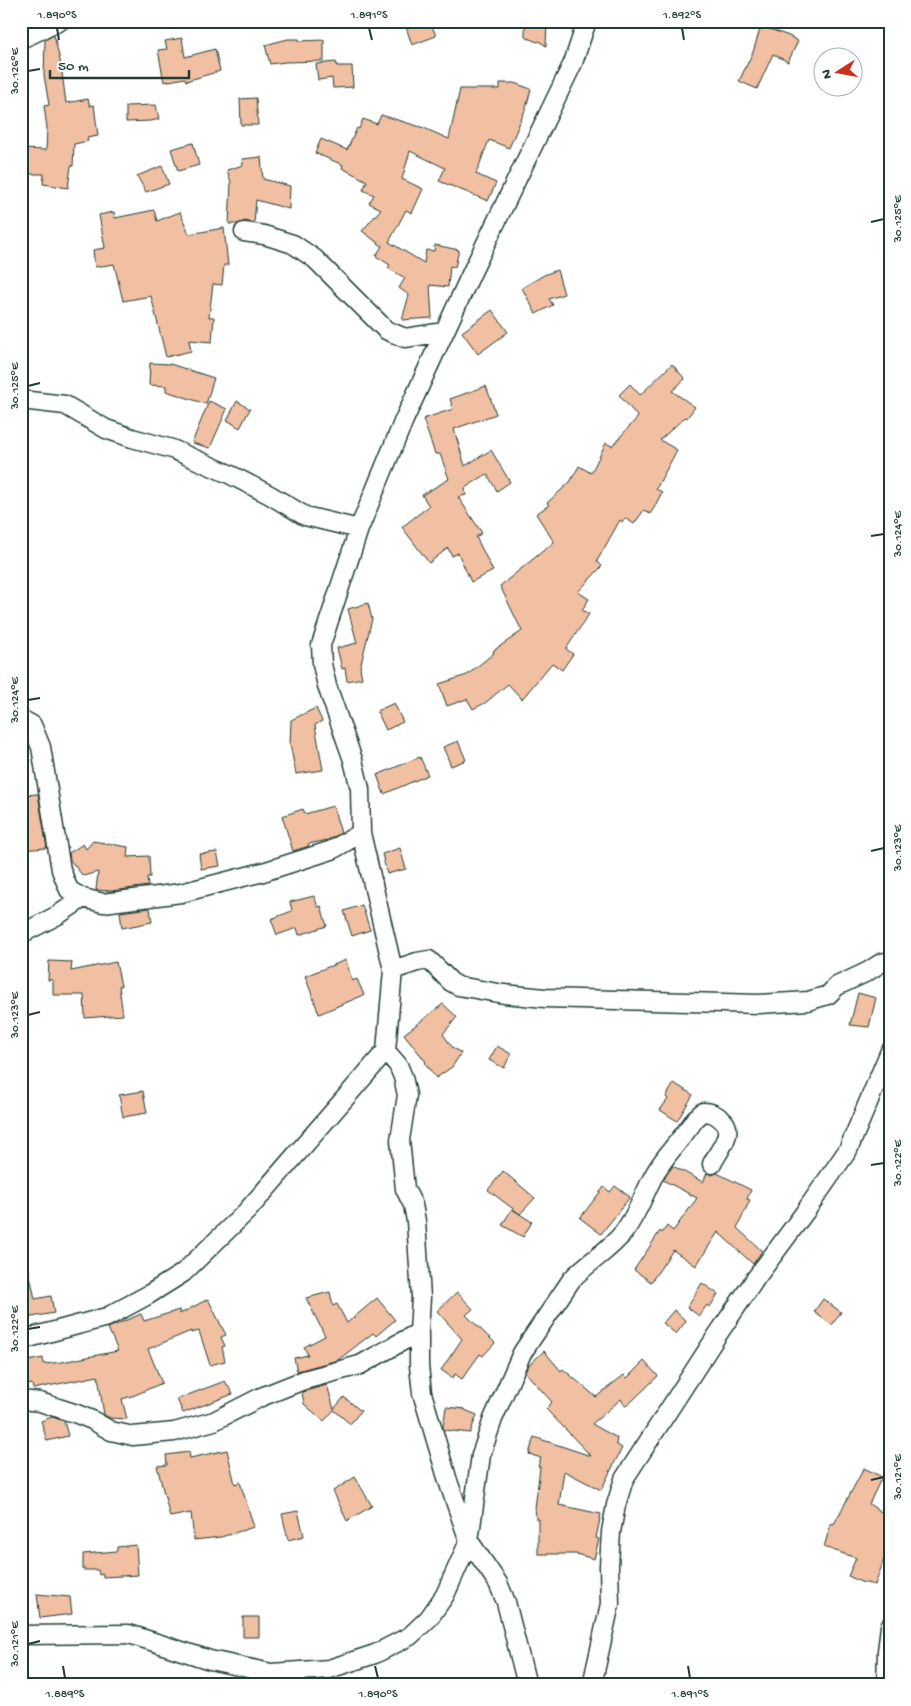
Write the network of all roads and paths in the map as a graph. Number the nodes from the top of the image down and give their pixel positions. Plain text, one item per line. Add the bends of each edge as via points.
1 (60, 21) edge
2 (587, 21) edge
3 (21, 38) edge
4 (244, 232) dead end
5 (444, 332) junction
6 (21, 400) edge
7 (360, 529) junction
8 (21, 719) edge
9 (361, 833) junction
10 (83, 898) junction
11 (21, 934) edge
12 (890, 961) edge
13 (393, 970) junction
14 (890, 1051) edge
15 (386, 1052) junction
16 (712, 1164) dead end
17 (419, 1332) junction
18 (21, 1340) edge
19 (21, 1400) edge
20 (469, 1541) junction
21 (890, 1626) edge
22 (21, 1635) edge
23 (527, 1685) edge
24 (592, 1685) edge
25 (886, 1685) edge

1 - 3 street
2 - 5 street via 573,63
4 - 5 street via 293,244 315,259 386,330 405,338
5 - 7 street
6 - 7 street via 65,405 106,428 172,449 229,474 305,516
7 - 9 street via 321,644 327,686 360,789
8 - 10 street via 32,725 41,748 61,870 69,890
9 - 10 street via 332,850 181,893 103,903
9 - 13 street
10 - 11 street
12 - 13 street via 837,986 828,995 808,1002 759,1004 545,998 458,986 430,960
13 - 15 street
14 - 24 street via 848,1150 741,1300 624,1480 611,1532 610,1604
15 - 17 street via 398,1065 407,1095 400,1140 405,1189 416,1221 422,1297
15 - 18 street via 247,1211 183,1273 107,1317
16 - 20 street via 728,1129 717,1116 703,1112 655,1173 623,1233 572,1279 522,1353 481,1455
17 - 19 street via 360,1365 304,1380 214,1421 174,1432 133,1436 111,1431 92,1420 40,1402
17 - 20 street via 422,1393
20 - 22 street via 445,1596 410,1636 376,1654 329,1669 271,1673 210,1660 129,1634
20 - 23 street via 498,1583 506,1602
21 - 25 street

